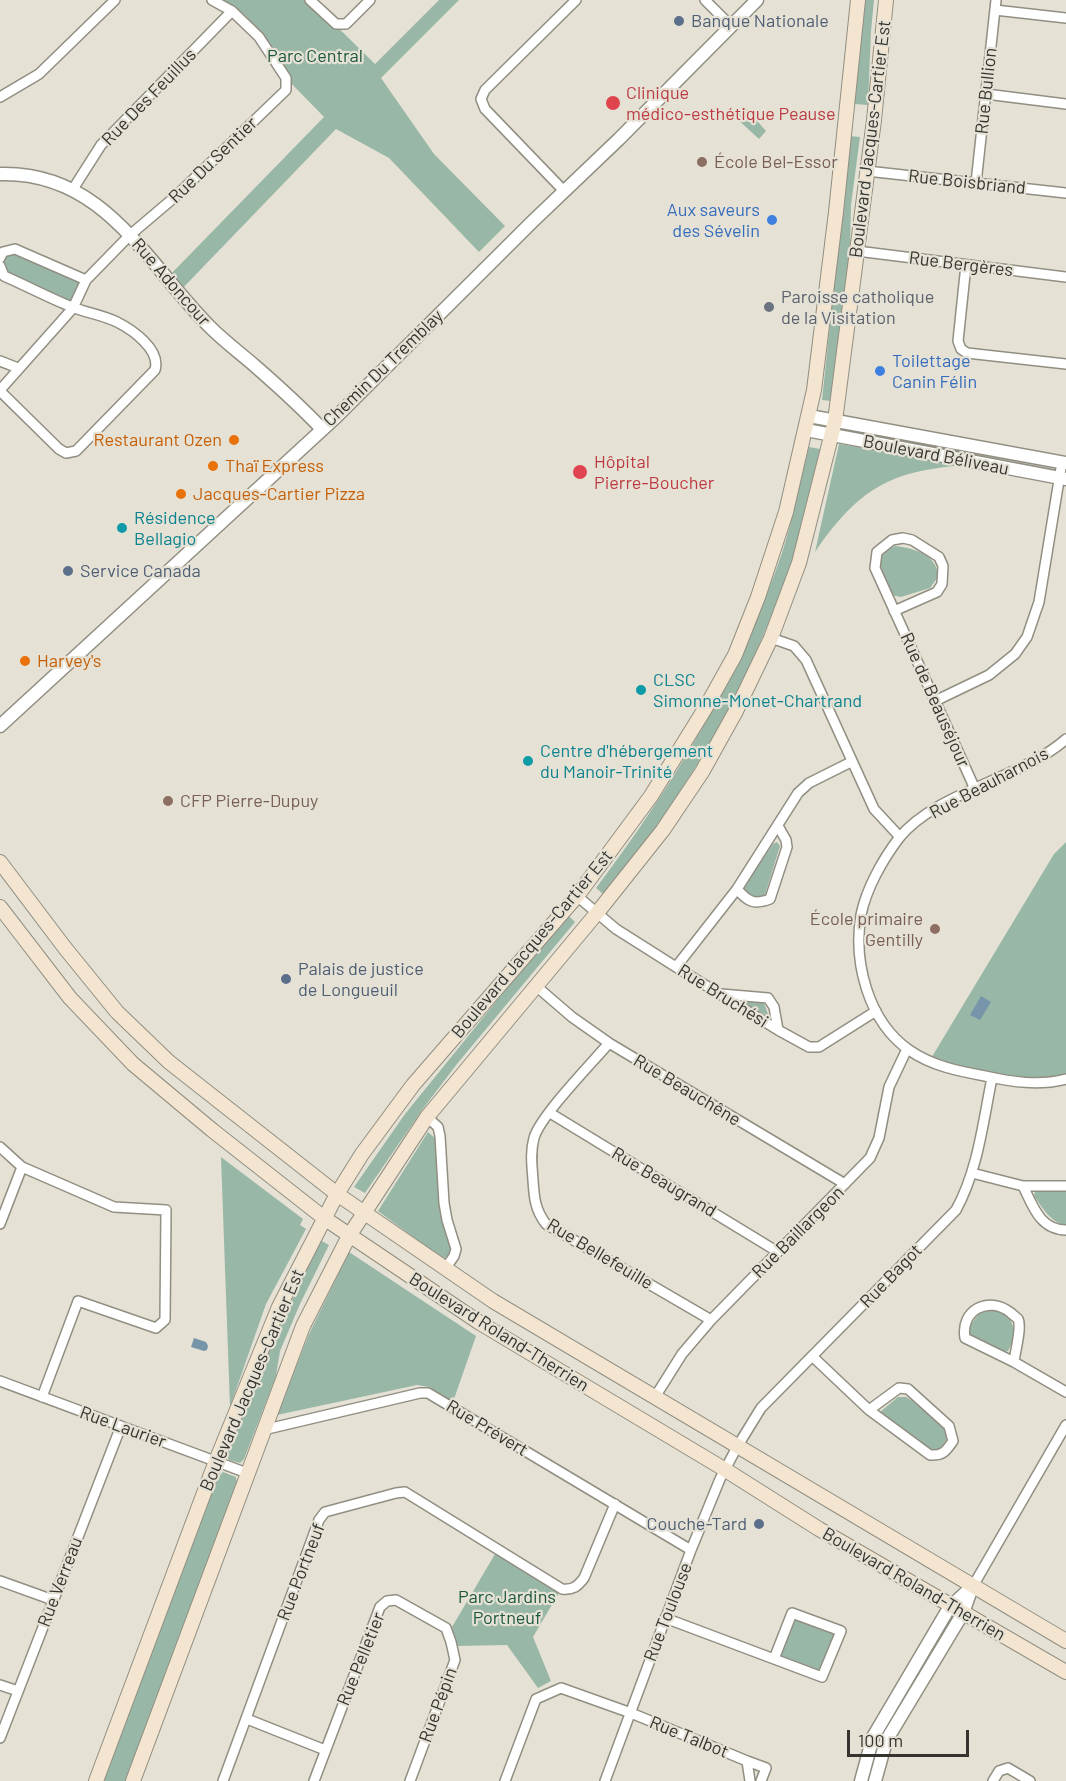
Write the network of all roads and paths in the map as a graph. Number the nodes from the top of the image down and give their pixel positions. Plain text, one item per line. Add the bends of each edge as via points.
1 (115, 0) edge
2 (212, 0) edge
3 (310, 0) edge
4 (370, 0) edge
5 (576, 0) edge
6 (705, 0) edge
7 (757, 0) edge
8 (858, 0) edge
9 (886, 0) edge
10 (995, 5) edge
11 (232, 11) junction
12 (1066, 18) edge
13 (731, 26) junction
14 (986, 94) junction
15 (0, 97) edge
16 (1066, 104) edge
17 (867, 171) junction
18 (0, 174) edge
19 (976, 183) junction
20 (74, 189) junction
21 (564, 191) junction
22 (1066, 193) edge
23 (130, 235) junction
24 (857, 251) junction
25 (0, 258) edge
26 (966, 265) junction
27 (0, 266) edge
28 (1066, 276) edge
29 (86, 280) junction
30 (73, 308) junction
31 (0, 361) edge
32 (1066, 364) edge
33 (18, 368) junction
34 (0, 391) edge
35 (809, 416) junction
36 (836, 421) junction
37 (322, 429) junction
38 (806, 430) junction
39 (833, 435) junction
40 (1064, 462) edge
41 (1063, 478) edge
42 (894, 610) junction
43 (771, 638) junction
44 (935, 701) junction
45 (0, 726) edge
46 (1066, 739) edge
47 (851, 762) junction
48 (975, 789) junction
49 (778, 826) junction
50 (900, 837) junction
51 (0, 862) edge
52 (737, 889) junction
53 (577, 896) junction
54 (0, 906) edge
55 (597, 913) junction
56 (675, 967) junction
57 (536, 986) junction
58 (719, 993) junction
59 (876, 1011) junction
60 (778, 1030) junction
61 (609, 1043) junction
62 (908, 1049) junction
63 (992, 1078) junction
64 (1066, 1079) edge
65 (550, 1113) junction
66 (427, 1117) junction
67 (0, 1147) edge
68 (22, 1167) junction
69 (972, 1173) junction
70 (845, 1184) junction
71 (1023, 1186) junction
72 (1066, 1186) edge
73 (337, 1194) junction
74 (363, 1212) junction
75 (324, 1218) junction
76 (0, 1224) edge
77 (1066, 1230) edge
78 (349, 1236) junction
79 (778, 1252) junction
80 (445, 1269) junction
81 (711, 1320) junction
82 (812, 1356) junction
83 (1014, 1362) junction
84 (0, 1381) edge
85 (1066, 1392) edge
86 (42, 1396) junction
87 (655, 1397) junction
88 (869, 1410) junction
89 (1066, 1425) edge
90 (121, 1426) junction
91 (263, 1430) junction
92 (737, 1447) junction
93 (216, 1461) junction
94 (724, 1469) junction
95 (247, 1473) junction
96 (615, 1503) junction
97 (691, 1550) junction
98 (0, 1581) edge
99 (973, 1586) junction
100 (53, 1600) junction
101 (957, 1609) junction
102 (665, 1617) junction
103 (446, 1629) joint
104 (1064, 1635) edge
105 (774, 1659) junction
106 (1066, 1672) edge
107 (0, 1685) edge
108 (18, 1691) junction
109 (631, 1713) junction
110 (247, 1719) junction
111 (0, 1738) edge
112 (325, 1750) junction
113 (747, 1761) junction
114 (96, 1781) edge
115 (133, 1781) edge
116 (223, 1781) edge
117 (314, 1781) edge
118 (410, 1781) edge
119 (505, 1781) edge
120 (605, 1781) edge
121 (750, 1781) edge
122 (761, 1781) edge
123 (861, 1781) edge
124 (875, 1781) edge
125 (993, 1781) edge
126 (1030, 1781) edge

1 - 15 street via 39,74
2 - 11 street
3 - 4 street via 336,24 346,24
5 - 21 street via 485,90 481,99 485,109
6 - 13 street
7 - 13 street, Chemin Du Tremblay
8 - 35 main road, Boulevard Jacques-Cartier Est via 821,347
9 - 17 main road, Boulevard Jacques-Cartier Est
10 - 12 street
10 - 14 street, Rue Bullion
11 - 20 street, Rue Des Feuillus via 101,145
11 - 23 street, Rue Du Sentier via 259,37 286,78 286,90
13 - 21 street, Chemin Du Tremblay
14 - 16 street
14 - 19 street, Rue Bullion
17 - 19 street, Rue Boisbriand
17 - 24 main road, Boulevard Jacques-Cartier Est
18 - 20 street, Rue Adoncour via 53,180
19 - 22 street, Rue Boisbriand
20 - 23 street, Rue Adoncour
21 - 37 street, Chemin Du Tremblay
23 - 29 street, Rue Du Sentier
23 - 37 street, Rue Adoncour via 210,327
24 - 26 street, Rue Bergères
24 - 36 main road, Boulevard Jacques-Cartier Est
25 - 29 street via 3,252 15,249
26 - 28 street, Rue Bergères
26 - 32 street via 958,340 961,348 967,353
27 - 30 street via 4,276
29 - 30 street, Rue Du Sentier
30 - 33 street, Rue Du Sentier
30 - 34 street via 116,321 129,330 155,357 155,370 76,451 66,453
31 - 33 street
33 - 34 street, Rue Du Sentier
35 - 36 street, Boulevard Béliveau
35 - 38 main road, Boulevard Jacques-Cartier Est
36 - 39 main road, Boulevard Jacques-Cartier Est
36 - 40 street, Boulevard Béliveau
37 - 45 street, Chemin Du Tremblay
38 - 39 street, Boulevard Béliveau
38 - 53 main road, Boulevard Jacques-Cartier Est via 786,512 735,655 651,796
39 - 41 street, Boulevard Béliveau
39 - 43 main road, Boulevard Jacques-Cartier Est via 799,563
40 - 41 street
41 - 44 street via 1039,602 1027,637 1015,654 989,675
42 - 42 street, Rue de Beauséjour via 875,568 877,552 892,540 912,540 939,557 942,584 937,592
42 - 44 street, Rue de Beauséjour
43 - 47 street via 794,646 806,660
43 - 55 main road, Boulevard Jacques-Cartier Est via 702,772 663,830
44 - 48 street, Rue de Beauséjour
46 - 48 street, Rue Beauharnois
47 - 49 street via 809,783 798,793
47 - 50 street via 874,809
48 - 50 street, Rue Beauharnois via 935,810
49 - 52 street
49 - 52 street via 787,847 770,899 760,903 746,899
50 - 59 street, Rue Beauharnois via 885,858 861,914 862,966
51 - 73 main road, Boulevard Roland-Therrien via 117,1012 170,1062
52 - 56 street
53 - 55 street, Rue Bruchési
53 - 73 main road, Boulevard Jacques-Cartier Est via 413,1085
54 - 75 main road, Boulevard Roland-Therrien via 70,998 133,1064
55 - 56 street, Rue Bruchési
55 - 57 main road, Boulevard Jacques-Cartier Est
56 - 58 street, Rue Bruchési
57 - 61 street, Rue Beauchêne
57 - 66 main road, Boulevard Jacques-Cartier Est
58 - 60 street, Rue Bruchési
58 - 60 street via 768,998 774,1007
59 - 60 street, Rue Bruchési via 819,1047 809,1047
59 - 62 street, Rue Beauharnois via 888,1031
61 - 65 street, Rue Bellefeuille
61 - 70 street, Rue Beauchêne
62 - 63 street, Rue Beauharnois via 940,1066
62 - 70 street, Rue Baillargeon via 889,1087 875,1150
63 - 64 street, Rue Beauharnois via 1044,1083
63 - 69 street, Rue Bagot
65 - 79 street, Rue Beaugrand
65 - 81 street, Rue Bellefeuille via 534,1136 531,1156 534,1200 546,1224
66 - 74 main road, Boulevard Jacques-Cartier Est
66 - 80 street, Boulevard Roland-Therrien via 438,1127 440,1136 444,1203 456,1249
67 - 68 street
68 - 76 street
68 - 86 street via 114,1207 166,1210 165,1320 156,1328 78,1301
69 - 71 street
69 - 82 street, Rue Bagot via 956,1210
70 - 79 street, Rue Baillargeon
71 - 72 street
71 - 77 street via 1043,1223
73 - 74 main road, Boulevard Roland-Therrien
73 - 75 main road, Boulevard Jacques-Cartier Est
74 - 78 main road, Boulevard Jacques-Cartier Est
74 - 80 main road, Boulevard Roland-Therrien
75 - 78 main road, Boulevard Roland-Therrien
75 - 93 main road, Boulevard Jacques-Cartier Est via 279,1307
78 - 91 main road, Boulevard Jacques-Cartier Est via 303,1326
78 - 94 main road, Boulevard Roland-Therrien via 480,1323
79 - 81 street, Rue Baillargeon
80 - 87 main road, Boulevard Roland-Therrien
81 - 87 street, Rue Baillargeon via 682,1354
82 - 88 street
82 - 92 street, Rue Bagot via 761,1408
83 - 83 street via 965,1338 963,1328 968,1317 984,1305 1005,1308 1018,1319
83 - 85 street
84 - 86 street, Rue Laurier
86 - 90 street, Rue Laurier
87 - 92 main road, Boulevard Roland-Therrien
88 - 88 street via 930,1455 946,1452 953,1441 949,1426 908,1389 899,1388
89 - 99 street
90 - 93 street, Rue Laurier
90 - 100 street, Rue Verreau
91 - 95 main road, Boulevard Jacques-Cartier Est
91 - 96 street, Rue Prévert via 428,1393
92 - 94 street, Rue Toulouse
92 - 99 main road, Boulevard Roland-Therrien
93 - 95 street, Rue Laurier
93 - 114 main road, Boulevard Jacques-Cartier Est
94 - 97 street, Rue Toulouse
94 - 101 main road, Boulevard Roland-Therrien
95 - 115 main road, Boulevard Jacques-Cartier Est
96 - 97 street, Rue Prévert
96 - 110 street, Rue Portneuf via 584,1578 571,1589 562,1588 405,1492 325,1512
97 - 102 street, Rue Toulouse
98 - 100 street
99 - 101 street
99 - 104 main road, Boulevard Roland-Therrien
100 - 108 street, Rue Verreau
101 - 106 main road, Boulevard Roland-Therrien
101 - 123 street via 873,1737
101 - 124 street via 886,1741
102 - 105 street
102 - 109 street, Rue Toulouse
103 - 112 street, Rue Pelletier via 396,1600 380,1606
103 - 118 street, Rue Pépin via 452,1641 453,1669
105 - 105 street via 822,1677 841,1631 792,1612
107 - 108 street
108 - 111 street, Rue Verreau
109 - 113 street, Rue Talbot
109 - 119 street, Rue Talbot via 561,1688 536,1699
109 - 120 street, Rue Toulouse
110 - 112 street
110 - 116 street, Rue Portneuf
112 - 117 street, Rue Pelletier
113 - 121 street, Rue Talbot
113 - 122 street, Rue Talbot via 766,1768
125 - 126 street via 999,1771 1008,1768

